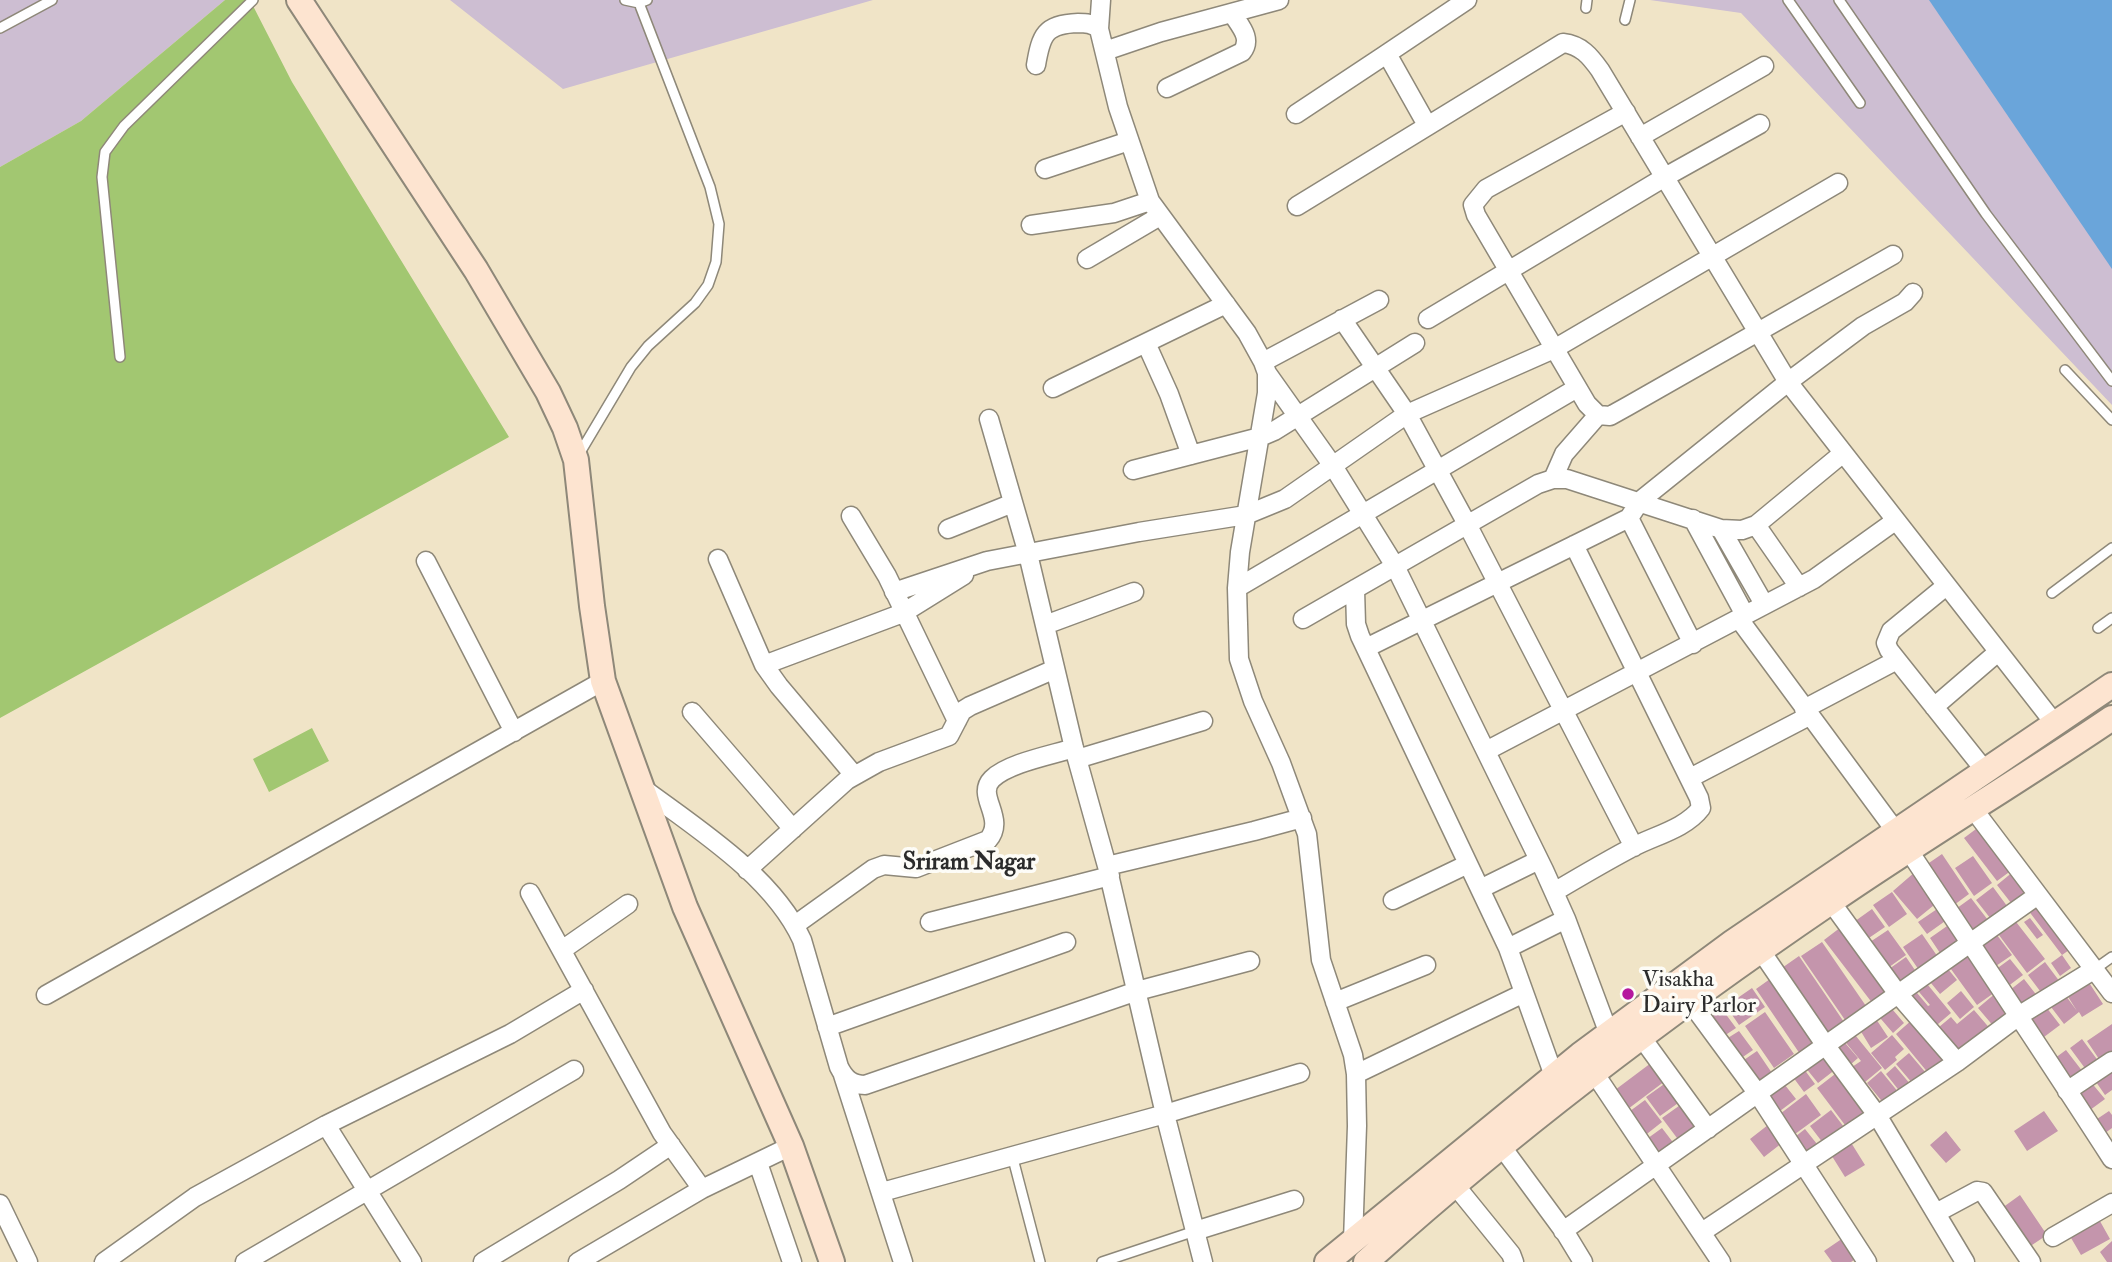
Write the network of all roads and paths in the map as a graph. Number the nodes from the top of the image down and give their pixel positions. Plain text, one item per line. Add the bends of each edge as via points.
1 (52, 0) edge
2 (253, 0) edge
3 (299, 0) edge
4 (625, 0) edge
5 (1101, 0) edge
6 (1279, 0) edge
7 (1467, 0) edge
8 (1630, 0) edge
9 (1788, 0) edge
10 (1839, 0) edge
11 (643, 2) edge
12 (1232, 13) junction
13 (1625, 20) dead end
14 (0, 28) edge
15 (1099, 29) junction
16 (1105, 51) junction
17 (1385, 55) junction
18 (1036, 65) dead end
19 (1764, 66) dead end
20 (1167, 88) dead end
21 (1860, 103) dead end
22 (1626, 112) junction
23 (1296, 114) dead end
24 (1760, 124) dead end
25 (1427, 125) junction
26 (1640, 137) junction
27 (1129, 141) junction
28 (1045, 169) dead end
29 (1665, 177) junction
30 (1838, 183) dead end
31 (1297, 206) dead end
32 (1155, 209) junction
33 (1031, 225) dead end
34 (1893, 255) dead end
35 (1712, 256) junction
36 (1087, 259) dead end
37 (1508, 271) junction
38 (1913, 293) dead end
39 (1379, 300) dead end
40 (1226, 304) junction
41 (1342, 319) junction
42 (1427, 319) dead end
43 (1758, 332) junction
44 (1146, 343) junction
45 (1415, 343) dead end
46 (1554, 349) junction
47 (120, 357) dead end
48 (1377, 367) junction
49 (1265, 368) junction
50 (2065, 370) dead end
51 (2112, 381) edge
52 (1788, 382) junction
53 (1053, 388) dead end
54 (1577, 388) junction
55 (1407, 414) junction
56 (1598, 415) junction
57 (1298, 416) junction
58 (989, 419) dead end
59 (2112, 421) edge
60 (1260, 437) junction
61 (1842, 454) junction
62 (1191, 455) junction
63 (576, 460) junction
64 (1333, 466) junction
65 (1133, 470) dead end
66 (1438, 471) junction
67 (1553, 479) junction
68 (1640, 501) junction
69 (1013, 503) junction
70 (1246, 515) junction
71 (851, 516) dead end
72 (1363, 516) junction
73 (1629, 518) junction
74 (1693, 519) junction
75 (1895, 520) junction
76 (1467, 524) junction
77 (1756, 525) junction
78 (948, 528) dead end
79 (1721, 529) junction
80 (1574, 545) junction
81 (2112, 548) edge
82 (1028, 554) junction
83 (718, 559) dead end
84 (426, 561) dead end
85 (987, 561) junction
86 (1395, 566) junction
87 (1498, 583) junction
88 (1946, 586) junction
89 (1799, 587) junction
90 (1237, 588) junction
91 (1355, 589) junction
92 (894, 592) junction
93 (1134, 592) dead end
94 (2052, 593) dead end
95 (1764, 604) junction
96 (903, 613) junction
97 (1742, 617) junction
98 (2112, 618) edge
99 (1303, 619) dead end
100 (1423, 619) junction
101 (1045, 625) junction
102 (2098, 628) dead end
103 (1693, 644) junction
104 (1366, 648) junction
105 (1998, 652) junction
106 (1897, 660) junction
107 (764, 665) junction
108 (1055, 669) junction
109 (1637, 673) junction
110 (603, 681) junction
111 (2112, 685) edge
112 (1934, 707) junction
113 (1565, 711) junction
114 (692, 712) dead end
115 (1807, 713) junction
116 (2112, 718) edge
117 (1203, 720) dead end
118 (957, 721) junction
119 (2055, 724) junction
120 (514, 732) junction
121 (1486, 751) junction
122 (1076, 753) junction
123 (1986, 772) junction
124 (854, 775) junction
125 (1689, 778) junction
126 (641, 787) junction
127 (1974, 810) junction
128 (1302, 818) junction
129 (793, 829) junction
130 (1903, 842) junction
131 (1634, 847) junction
132 (1539, 860) junction
133 (1468, 864) junction
134 (747, 870) junction
135 (1109, 871) junction
136 (1480, 889) junction
137 (1554, 892) junction
138 (530, 893) dead end
139 (2038, 895) junction
140 (1393, 900) dead end
141 (1831, 902) junction
142 (628, 904) dead end
143 (1566, 919) junction
144 (930, 922) dead end
145 (795, 925) junction
146 (1066, 942) dead end
147 (1969, 942) junction
148 (1508, 948) junction
149 (562, 950) junction
150 (1761, 950) junction
151 (2112, 957) edge
152 (1250, 961) dead end
153 (1426, 965) dead end
154 (2095, 969) junction
155 (584, 990) junction
156 (1137, 991) junction
157 (1524, 993) junction
158 (2112, 993) edge
159 (1898, 994) junction
160 (46, 995) dead end
161 (1335, 1002) junction
162 (1691, 1003) junction
163 (2020, 1015) junction
164 (827, 1027) junction
165 (1609, 1034) junction
166 (1642, 1038) junction
167 (1826, 1046) junction
168 (2112, 1061) edge
169 (1957, 1062) junction
170 (1587, 1065) junction
171 (574, 1070) dead end
172 (1300, 1073) dead end
173 (1356, 1074) junction
174 (843, 1075) junction
175 (1554, 1076) junction
176 (2067, 1091) junction
177 (1758, 1094) junction
178 (1165, 1114) junction
179 (1877, 1115) junction
180 (326, 1125) junction
181 (1708, 1129) junction
182 (671, 1145) junction
183 (791, 1146) junction
184 (1502, 1147) junction
185 (2110, 1150) edge
186 (1012, 1155) junction
187 (758, 1164) junction
188 (1655, 1165) junction
189 (1802, 1165) junction
190 (1455, 1185) junction
191 (702, 1189) junction
192 (367, 1190) junction
193 (881, 1192) junction
194 (1294, 1200) dead end
195 (0, 1203) edge
196 (2112, 1203) edge
197 (1936, 1213) junction
198 (1195, 1231) junction
199 (1563, 1231) junction
200 (1702, 1232) junction
201 (2053, 1237) dead end
202 (1368, 1244) edge
203 (28, 1262) edge
204 (104, 1262) edge
205 (246, 1262) edge
206 (412, 1262) edge
207 (483, 1262) edge
208 (578, 1262) edge
209 (792, 1262) edge
210 (832, 1262) edge
211 (903, 1262) edge
212 (1040, 1262) edge
213 (1102, 1262) edge
214 (1203, 1262) edge
215 (1327, 1262) edge
216 (1514, 1262) edge
217 (1583, 1262) edge
218 (1721, 1262) edge
219 (1867, 1262) edge
220 (1965, 1262) edge
221 (2031, 1262) edge

1 - 14 lane
2 - 47 lane via 124,126 105,152 102,177
3 - 63 main road via 476,270 548,392
4 - 11 lane
5 - 15 street
6 - 12 street
7 - 17 street
8 - 13 lane
9 - 21 lane
10 - 51 lane via 1986,214
11 - 63 lane via 710,187 719,224 716,262 695,303 631,367
12 - 16 street
12 - 20 street via 1247,39 1242,52
15 - 16 street
15 - 18 street via 1095,24 1055,25 1044,36
16 - 27 street
17 - 23 street
17 - 25 street
19 - 26 street
22 - 25 street via 1590,56 1574,44 1563,43
22 - 26 street
22 - 37 street via 1477,197 1473,205 1476,215
24 - 29 street
25 - 31 street
26 - 29 street
27 - 28 street
27 - 32 street
29 - 35 street
29 - 37 street
30 - 35 street
32 - 33 street
32 - 36 street
32 - 40 street
34 - 43 street
35 - 43 street
35 - 46 street
37 - 42 street
37 - 46 street
38 - 52 street
39 - 41 street
40 - 44 street
40 - 49 street
41 - 48 street
41 - 49 street
43 - 52 street
43 - 56 street via 1610,416
44 - 53 street
44 - 62 street
45 - 48 street
46 - 54 street
46 - 55 street
48 - 55 street
48 - 57 street
49 - 57 street
49 - 60 street
50 - 59 lane
52 - 61 street
52 - 68 street
54 - 56 street
54 - 66 street
55 - 64 street
55 - 66 street
56 - 67 street via 1564,454
57 - 60 street
57 - 64 street
58 - 69 street
60 - 62 street
60 - 70 street
61 - 75 street
61 - 77 street
62 - 65 street
63 - 110 main road
64 - 70 street via 1285,499
64 - 72 street
66 - 72 street
66 - 76 street
67 - 68 street
67 - 76 street
68 - 73 street
68 - 74 street
69 - 78 street
69 - 82 street
70 - 82 street
70 - 90 street
71 - 92 street
72 - 86 street
72 - 90 street
73 - 80 street
73 - 103 street
74 - 79 street
74 - 97 street
75 - 88 street
75 - 89 street
76 - 86 street
76 - 87 street
77 - 79 street
77 - 89 street
79 - 95 street
80 - 87 street
80 - 109 street
81 - 94 lane
82 - 85 street
82 - 101 street
83 - 107 street
84 - 120 street
85 - 92 street
85 - 96 street
86 - 91 street
86 - 100 street
87 - 100 street
87 - 113 street
88 - 105 street
88 - 106 street via 1887,636 1886,643
89 - 95 street
90 - 128 street via 1239,659
91 - 99 street
91 - 104 street via 1356,624
92 - 96 street
93 - 101 street
95 - 97 street
96 - 107 street
96 - 118 street
97 - 103 street
97 - 115 street
98 - 102 lane
100 - 104 street
100 - 121 street
101 - 108 street
103 - 109 street
104 - 133 street
105 - 112 street
105 - 119 street
106 - 112 street
106 - 115 street
107 - 124 street
108 - 118 street via 970,706
108 - 122 street
109 - 113 street
109 - 125 street
110 - 120 street
110 - 126 main road
111 - 119 main road
112 - 123 street
113 - 121 street
113 - 131 street
114 - 129 street
115 - 125 street
115 - 130 street
116 - 127 main road
117 - 122 street
118 - 124 street via 949,736
119 - 123 main road
120 - 160 street
121 - 132 street
122 - 135 street
122 - 145 street via 1008,769 991,780 988,803 996,824 988,840 916,868 884,865 873,869
123 - 130 main road
124 - 129 street
125 - 131 street via 1701,808 1695,816
126 - 134 street
126 - 183 main road via 685,907
127 - 130 main road
127 - 139 street
128 - 135 street
128 - 161 street via 1310,848 1319,951
129 - 134 street
130 - 141 main road
130 - 147 street
130 - 165 main road via 1733,942
131 - 137 street
132 - 136 street
132 - 137 street
133 - 136 street
133 - 140 street
134 - 145 street
135 - 144 street
135 - 156 street
136 - 148 street
137 - 143 street
138 - 149 street
139 - 147 street
139 - 154 street
141 - 150 main road
141 - 159 street
142 - 149 street
143 - 148 street
143 - 165 street
145 - 164 street
146 - 164 street
147 - 159 street
147 - 163 street
148 - 157 street
149 - 155 street
150 - 162 main road
150 - 167 street
151 - 154 lane
152 - 156 street
153 - 161 street
154 - 158 street
154 - 163 street
155 - 180 street via 510,1034
155 - 182 street
156 - 174 street via 865,1085 856,1085
156 - 178 street
157 - 173 street
157 - 175 street
159 - 167 street
159 - 169 street
161 - 173 street
162 - 166 main road
162 - 177 street
163 - 169 street
163 - 176 street
164 - 174 street
165 - 170 main road
166 - 170 main road
166 - 181 street
167 - 177 street
167 - 179 street
168 - 176 street
169 - 179 street
170 - 175 main road
170 - 184 main road
170 - 188 street
171 - 192 street
172 - 178 street
173 - 202 street
174 - 193 street
175 - 202 main road
176 - 185 street
177 - 181 street
177 - 189 street
178 - 186 street
178 - 198 street
179 - 189 street
179 - 197 street
180 - 192 street
180 - 204 street via 195,1197
181 - 188 street
182 - 191 street
182 - 207 street
183 - 187 street
183 - 210 main road
184 - 190 main road
184 - 199 street
186 - 193 street
186 - 212 lane
187 - 191 street
187 - 209 street
188 - 199 street
188 - 200 street
189 - 200 street
189 - 219 street
190 - 202 main road
190 - 216 street
191 - 208 street
192 - 205 street
192 - 206 street
193 - 211 street
194 - 198 street
195 - 203 street
196 - 201 street
197 - 220 street
197 - 221 street via 1983,1192
198 - 213 lane
198 - 214 street
199 - 217 street
200 - 218 street
202 - 215 main road

